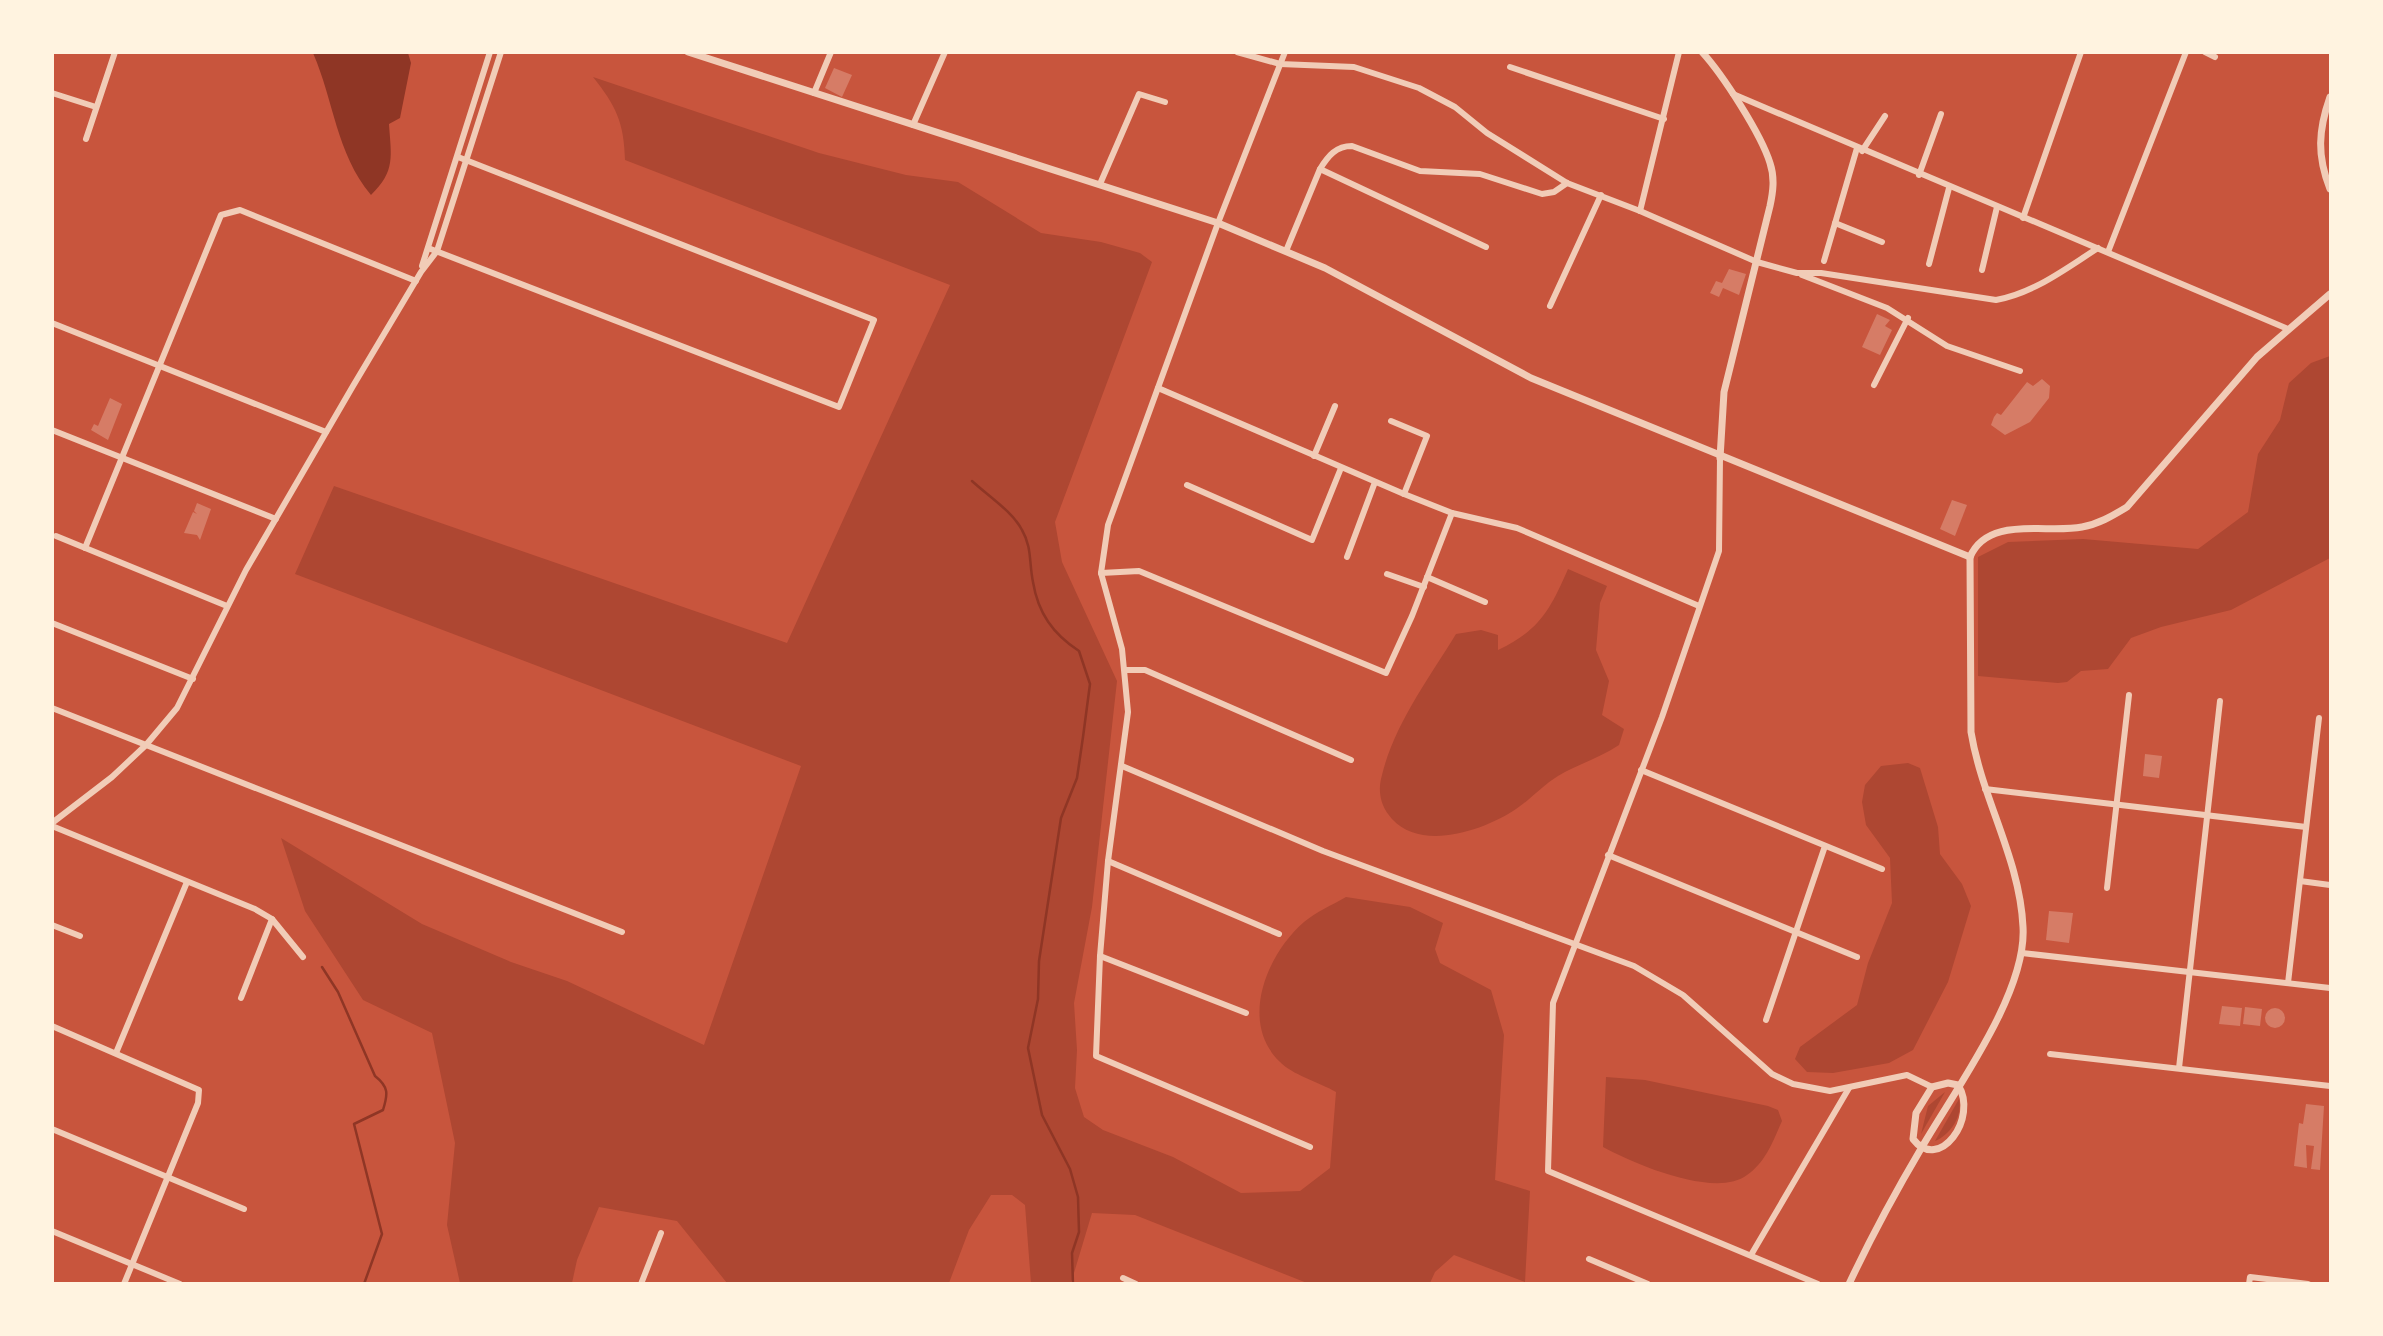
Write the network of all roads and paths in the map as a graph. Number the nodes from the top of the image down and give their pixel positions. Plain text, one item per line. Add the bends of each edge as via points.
1 (115, 52) edge
2 (491, 52) edge
3 (501, 52) edge
4 (688, 52) edge
5 (831, 52) edge
6 (945, 52) edge
7 (1237, 52) edge
8 (1285, 52) edge
9 (1679, 52) edge
10 (1702, 52) edge
11 (2081, 52) edge
12 (2186, 52) edge
13 (2204, 52) edge
14 (2215, 57) dead end
15 (1280, 64) junction
16 (1510, 67) dead end
17 (52, 93) edge
18 (814, 93) junction
19 (1731, 93) junction
20 (2330, 97) edge
21 (1165, 102) dead end
22 (96, 107) junction
23 (1941, 114) dead end
24 (1885, 116) dead end
25 (1664, 119) junction
26 (913, 125) junction
27 (86, 139) dead end
28 (1859, 149) junction
29 (458, 157) junction
30 (468, 161) junction
31 (1320, 169) junction
32 (1919, 175) junction
33 (1567, 183) junction
34 (1100, 184) junction
35 (1950, 188) junction
36 (2330, 189) edge
37 (1601, 195) junction
38 (1997, 207) junction
39 (1640, 211) junction
40 (2023, 218) junction
41 (1218, 223) junction
42 (1835, 223) junction
43 (1882, 242) dead end
44 (1486, 247) dead end
45 (428, 248) junction
46 (2098, 248) junction
47 (437, 251) junction
48 (1286, 251) junction
49 (2108, 252) junction
50 (1824, 261) dead end
51 (1756, 262) junction
52 (1929, 264) dead end
53 (1982, 270) dead end
54 (421, 272) junction
55 (1797, 273) junction
56 (416, 281) junction
57 (2330, 295) edge
58 (1550, 306) dead end
59 (1908, 318) junction
60 (52, 323) edge
61 (2288, 329) junction
62 (160, 365) junction
63 (2021, 371) dead end
64 (1874, 385) dead end
65 (1158, 388) junction
66 (1335, 406) dead end
67 (1391, 421) dead end
68 (52, 430) edge
69 (326, 432) junction
70 (1314, 456) junction
71 (122, 457) junction
72 (1720, 458) junction
73 (1341, 468) junction
74 (1375, 482) junction
75 (1187, 485) dead end
76 (1404, 494) junction
77 (1451, 513) junction
78 (276, 519) junction
79 (56, 536) dead end
80 (85, 548) junction
81 (1347, 557) dead end
82 (1970, 557) junction
83 (1101, 573) junction
84 (1387, 574) dead end
85 (1427, 577) junction
86 (1424, 587) junction
87 (1485, 602) dead end
88 (227, 606) junction
89 (1699, 606) junction
90 (52, 623) edge
91 (1125, 670) junction
92 (193, 680) junction
93 (2129, 695) dead end
94 (2220, 701) dead end
95 (52, 708) edge
96 (2319, 718) dead end
97 (146, 745) junction
98 (1351, 760) dead end
99 (1122, 766) junction
100 (1641, 770) junction
101 (1985, 789) junction
102 (2117, 805) junction
103 (2207, 815) junction
104 (52, 825) edge
105 (2305, 827) junction
106 (1825, 846) junction
107 (1608, 855) junction
108 (1108, 861) junction
109 (1882, 869) dead end
110 (2300, 881) junction
111 (187, 882) junction
112 (2330, 885) edge
113 (2107, 888) dead end
114 (272, 919) junction
115 (52, 925) edge
116 (622, 932) dead end
117 (1796, 932) junction
118 (1279, 934) dead end
119 (80, 936) dead end
120 (1574, 943) junction
121 (2022, 953) junction
122 (1100, 956) junction
123 (303, 957) dead end
124 (1857, 957) dead end
125 (2190, 973) junction
126 (2288, 983) junction
127 (2330, 988) edge
128 (241, 998) dead end
129 (1246, 1013) dead end
130 (1766, 1020) dead end
131 (52, 1026) edge
132 (116, 1053) junction
133 (2050, 1054) dead end
134 (2179, 1068) junction
135 (1958, 1085) junction
136 (2330, 1086) edge
137 (1932, 1087) junction
138 (1849, 1088) junction
139 (52, 1129) edge
140 (1310, 1147) dead end
141 (1921, 1149) junction
142 (167, 1178) junction
143 (244, 1209) dead end
144 (52, 1231) edge
145 (661, 1233) dead end
146 (1751, 1255) junction
147 (1589, 1259) dead end
148 (132, 1264) junction
149 (1123, 1278) dead end
150 (2250, 1280) edge
151 (124, 1283) edge
152 (180, 1283) edge
153 (641, 1283) edge
154 (1136, 1283) edge
155 (1648, 1283) edge
156 (1818, 1283) edge
157 (1849, 1283) edge
158 (2308, 1283) edge

1 - 22 street
2 - 29 street
3 - 30 street
4 - 18 street
5 - 18 street
6 - 26 street
7 - 15 street
8 - 15 street
9 - 25 street
10 - 19 street
11 - 40 street
12 - 49 street
13 - 14 street
15 - 33 street via 1354,67 1419,88
15 - 41 street
16 - 25 street
17 - 22 street
18 - 26 street
19 - 28 street
19 - 51 street via 1767,156 1773,176
20 - 36 street via 2319,149
21 - 34 street via 1139,94
22 - 27 street
23 - 32 street
24 - 28 street
25 - 39 street
26 - 34 street
28 - 32 street
28 - 42 street
29 - 30 street
29 - 45 street
30 - 47 street
30 - 47 street via 874,320 839,407
31 - 33 street via 1336,149 1352,146 1420,171 1480,174 1542,194
31 - 44 street
31 - 48 street
32 - 35 street
33 - 37 street
34 - 41 street
35 - 38 street
35 - 52 street
37 - 39 street
37 - 58 street
38 - 40 street
38 - 53 street
39 - 51 street
40 - 46 street
41 - 48 street
41 - 65 street
42 - 43 street
42 - 50 street
45 - 47 street
45 - 54 street
46 - 49 street
46 - 55 street via 2036,287 1996,300
47 - 54 street
48 - 72 street via 1514,371
49 - 61 street
51 - 55 street
51 - 72 street via 1724,392
54 - 56 street
55 - 59 street
56 - 62 street via 240,210 221,215
56 - 69 street
57 - 61 street
59 - 63 street via 1947,346
59 - 64 street
60 - 62 street
61 - 82 street via 2257,357 2127,507 2080,528 2003,532 1977,545
62 - 69 street
62 - 71 street
65 - 70 street
65 - 83 street via 1108,525
66 - 70 street
67 - 76 street via 1427,436
68 - 71 street
69 - 78 street
70 - 73 street
71 - 78 street
71 - 80 street
72 - 82 street
72 - 89 street via 1721,538
73 - 74 street
73 - 75 street via 1312,540
74 - 76 street
74 - 81 street
76 - 77 street
77 - 85 street
77 - 89 street via 1517,528
78 - 88 street
79 - 80 street
80 - 88 street
82 - 101 street via 1969,704
83 - 86 street via 1139,571 1386,673
83 - 91 street
84 - 86 street
85 - 86 street
85 - 87 street
88 - 92 street
89 - 100 street
90 - 92 street
91 - 98 street via 1145,670
91 - 99 street via 1128,712
92 - 97 street
93 - 102 street
94 - 103 street
95 - 97 street
96 - 105 street
97 - 104 street
97 - 116 street
99 - 108 street
99 - 120 street via 1323,851
100 - 106 street
100 - 107 street
101 - 102 street
101 - 121 street via 2022,910
102 - 103 street
102 - 113 street
103 - 105 street
103 - 125 street
104 - 111 street
105 - 110 street
106 - 109 street
106 - 117 street
107 - 117 street
107 - 120 street
108 - 118 street
108 - 122 street
110 - 112 street
110 - 126 street
111 - 114 street
111 - 132 street
114 - 123 street
114 - 128 street
115 - 119 street
117 - 124 street
117 - 130 street
120 - 138 street via 1634,966 1684,995 1772,1074 1810,1090
120 - 146 street via 1553,1003 1548,1171
121 - 125 street
121 - 135 street via 2012,988
122 - 129 street
122 - 140 street via 1096,1056
125 - 126 street
125 - 134 street
126 - 127 street
131 - 132 street
132 - 142 street via 199,1090 198,1103
133 - 134 street
134 - 136 street
135 - 137 street
135 - 141 street
135 - 141 street via 1966,1105 1955,1136 1937,1149
137 - 138 street via 1908,1075
137 - 141 street via 1922,1099 1913,1126 1913,1139
138 - 146 street
139 - 142 street
141 - 157 street
142 - 143 street
142 - 148 street
144 - 148 street
145 - 153 street
146 - 156 street
147 - 155 street
148 - 151 street
148 - 152 street
149 - 154 street
150 - 158 street

